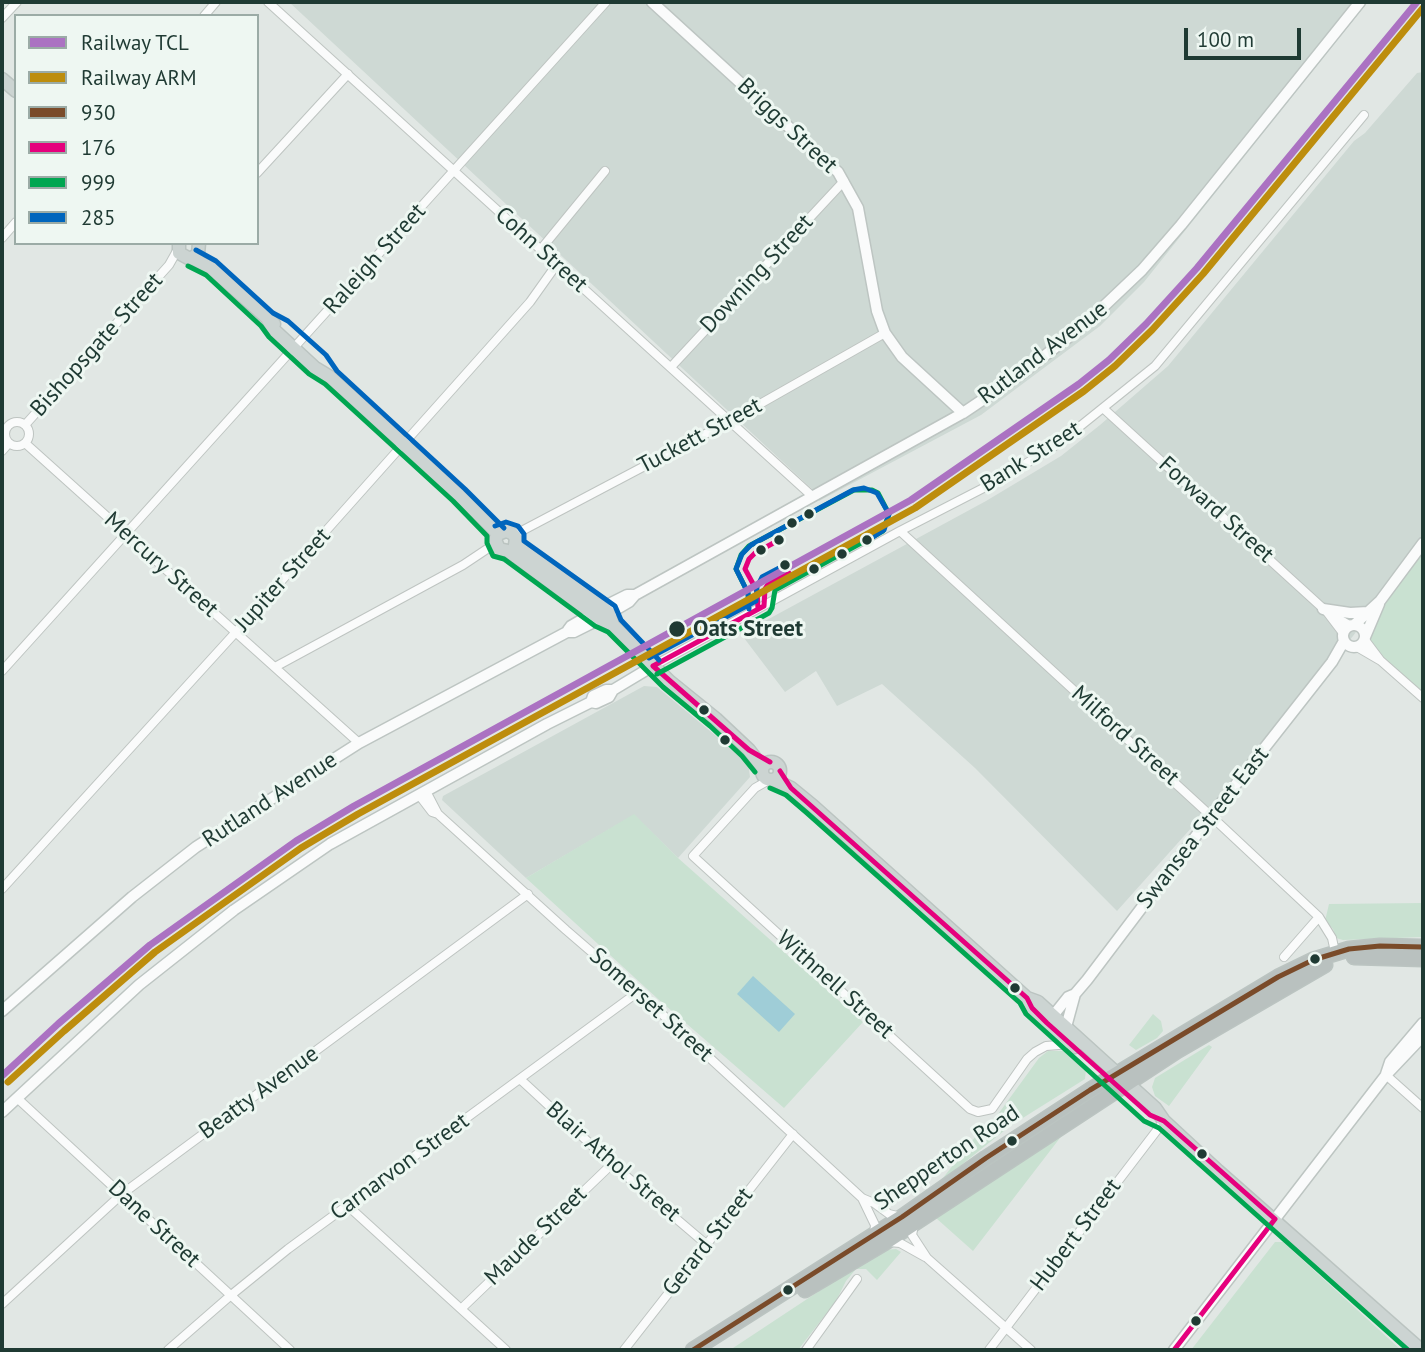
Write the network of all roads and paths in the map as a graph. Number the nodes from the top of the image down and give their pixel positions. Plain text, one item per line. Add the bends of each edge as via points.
1 (17, 2) edge
2 (269, 2) edge
3 (606, 2) edge
4 (652, 2) edge
5 (1360, 2) edge
6 (2, 18) edge
7 (348, 74) junction
8 (1364, 115) dead end
9 (259, 171) edge
10 (455, 171) junction
11 (605, 171) dead end
12 (844, 181) junction
13 (14, 224) edge
14 (2, 238) edge
15 (189, 248) edge
16 (541, 249) junction
17 (557, 264) junction
18 (885, 333) junction
19 (296, 346) junction
20 (671, 367) junction
21 (1104, 408) junction
22 (963, 413) junction
23 (730, 421) junction
24 (5, 424) edge
25 (25, 425) junction
26 (9, 443) junction
27 (26, 443) junction
28 (404, 443) junction
29 (2, 451) edge
30 (812, 496) junction
31 (900, 531) junction
32 (126, 534) junction
33 (497, 539) junction
34 (1423, 543) edge
35 (513, 544) junction
36 (1380, 601) junction
37 (1325, 610) junction
38 (1368, 612) junction
39 (604, 616) junction
40 (236, 633) junction
41 (1354, 637) junction
42 (653, 666) junction
43 (275, 667) junction
44 (2, 671) edge
45 (1423, 698) edge
46 (359, 743) junction
47 (770, 772) junction
48 (422, 793) junction
49 (1211, 816) junction
50 (2, 889) edge
51 (528, 894) junction
52 (1319, 918) junction
53 (1423, 945) edge
54 (1335, 952) junction
55 (1284, 957) dead end
56 (1423, 960) edge
57 (638, 992) junction
58 (1075, 994) junction
59 (2, 1011) edge
60 (1050, 1019) junction
61 (1423, 1023) edge
62 (1066, 1027) junction
63 (1423, 1036) edge
64 (1072, 1044) junction
65 (1386, 1075) junction
66 (520, 1079) junction
67 (1118, 1081) junction
68 (17, 1098) junction
69 (1423, 1108) edge
70 (2, 1112) edge
71 (1164, 1121) junction
72 (793, 1134) junction
73 (612, 1164) junction
74 (122, 1194) junction
75 (862, 1198) junction
76 (348, 1206) junction
77 (909, 1219) junction
78 (1275, 1219) junction
79 (880, 1238) junction
80 (706, 1244) junction
81 (927, 1258) junction
82 (857, 1279) dead end
83 (230, 1296) junction
84 (2, 1304) edge
85 (461, 1309) junction
86 (1006, 1328) junction
87 (168, 1350) edge
88 (290, 1350) edge
89 (506, 1350) edge
90 (624, 1350) edge
91 (693, 1350) edge
92 (709, 1350) edge
93 (806, 1350) edge
94 (989, 1350) edge
95 (1031, 1350) edge
96 (1175, 1350) edge
97 (1421, 1350) edge

1 - 6 street
2 - 7 street, Cohn Street
3 - 10 street, Raleigh Street
4 - 12 street, Briggs Street via 832,164
5 - 22 street, Rutland Avenue via 1142,270 1083,326
7 - 9 street
7 - 10 street, Cohn Street
8 - 21 street, Bank Street via 1169,351
10 - 16 street, Cohn Street
10 - 19 street, Raleigh Street
11 - 16 street
12 - 18 street, Briggs Street via 858,208
12 - 20 street, Downing Street
13 - 14 street
15 - 19 main road
15 - 25 street, Bishopsgate Street
16 - 17 street, Cohn Street
17 - 20 street, Cohn Street
17 - 28 street, Jupiter Street
18 - 22 street, Briggs Street via 902,358
18 - 23 street, Tuckett Street
19 - 28 main road via 315,368
19 - 32 street, Raleigh Street
20 - 23 street, Cohn Street
21 - 31 street, Bank Street via 1041,456
21 - 37 street, Forward Street
22 - 30 street, Rutland Avenue
23 - 30 street, Cohn Street
23 - 35 street, Tuckett Street
24 - 25 street
24 - 26 street
25 - 27 street via 29,432
26 - 27 street
26 - 29 street
27 - 32 street, Mercury Street
28 - 33 main road
28 - 40 street, Jupiter Street
30 - 39 street, Rutland Avenue via 635,595 627,595
31 - 42 street, Bank Street
31 - 49 street, Milford Street
32 - 40 street, Mercury Street
32 - 44 street, Raleigh Street
33 - 35 main road via 502,551
33 - 35 main road via 506,531
33 - 43 street via 463,565
34 - 36 street, Swansea Street East
35 - 39 main road
36 - 38 street, Swansea Street East
36 - 41 street, Swansea Street East
37 - 38 street
37 - 41 street, Forward Street
38 - 41 street, Swansea Street East
39 - 42 main road
39 - 46 street, Rutland Avenue via 570,626
40 - 43 street, Mercury Street
40 - 50 street, Jupiter Street
41 - 45 street
41 - 49 street, Swansea Street East
42 - 47 main road
42 - 48 street, Bank Street
43 - 46 street, Mercury Street
46 - 59 street, Rutland Avenue via 197,847 132,897
47 - 60 main road via 1027,998 1032,1008
47 - 64 street, Withnell Street via 693,856 970,1109 992,1109 1027,1059 1046,1046
48 - 51 street, Somerset Street via 432,812
48 - 68 street, Bank Street via 330,844 225,917 139,985
49 - 52 street, Milford Street
49 - 58 street, Swansea Street East
51 - 57 street, Somerset Street
51 - 74 street, Beatty Avenue
52 - 54 street, Milford Street
52 - 55 street
53 - 54 highway, Shepperton Road
54 - 67 highway, Shepperton Road via 1278,977
56 - 67 highway, Shepperton Road via 1363,956 1323,965
57 - 66 street, Carnarvon Street
57 - 72 street, Somerset Street
58 - 60 street, Swansea Street East
58 - 62 street, Swansea Street East
60 - 62 main road
60 - 64 main road
61 - 65 street via 1390,1062
62 - 67 main road
63 - 65 street
64 - 67 main road
65 - 69 street
65 - 78 street
66 - 73 street, Blair Athol Street
66 - 76 street, Carnarvon Street
67 - 71 main road via 1155,1108
67 - 77 highway, Shepperton Road via 986,1158
68 - 70 street, Bank Street
68 - 74 street, Dane Street
71 - 78 main road
71 - 86 street, Hubert Street
72 - 75 street, Somerset Street
72 - 80 street, Gerard Street
73 - 80 street, Blair Athol Street
73 - 85 street, Maude Street
74 - 83 street, Dane Street
74 - 84 street, Beatty Avenue
75 - 77 street, Somerset Street via 888,1214
75 - 79 street, Somerset Street
76 - 83 street, Carnarvon Street
76 - 85 street
77 - 79 highway, Shepperton Road
77 - 81 street via 912,1235
78 - 96 street
78 - 97 main road
79 - 81 street
79 - 91 highway, Shepperton Road
79 - 92 highway, Shepperton Road
80 - 90 street, Gerard Street
81 - 86 street
82 - 93 street
83 - 87 street, Carnarvon Street
83 - 88 street, Dane Street
85 - 89 street
86 - 94 street, Hubert Street
86 - 95 street

